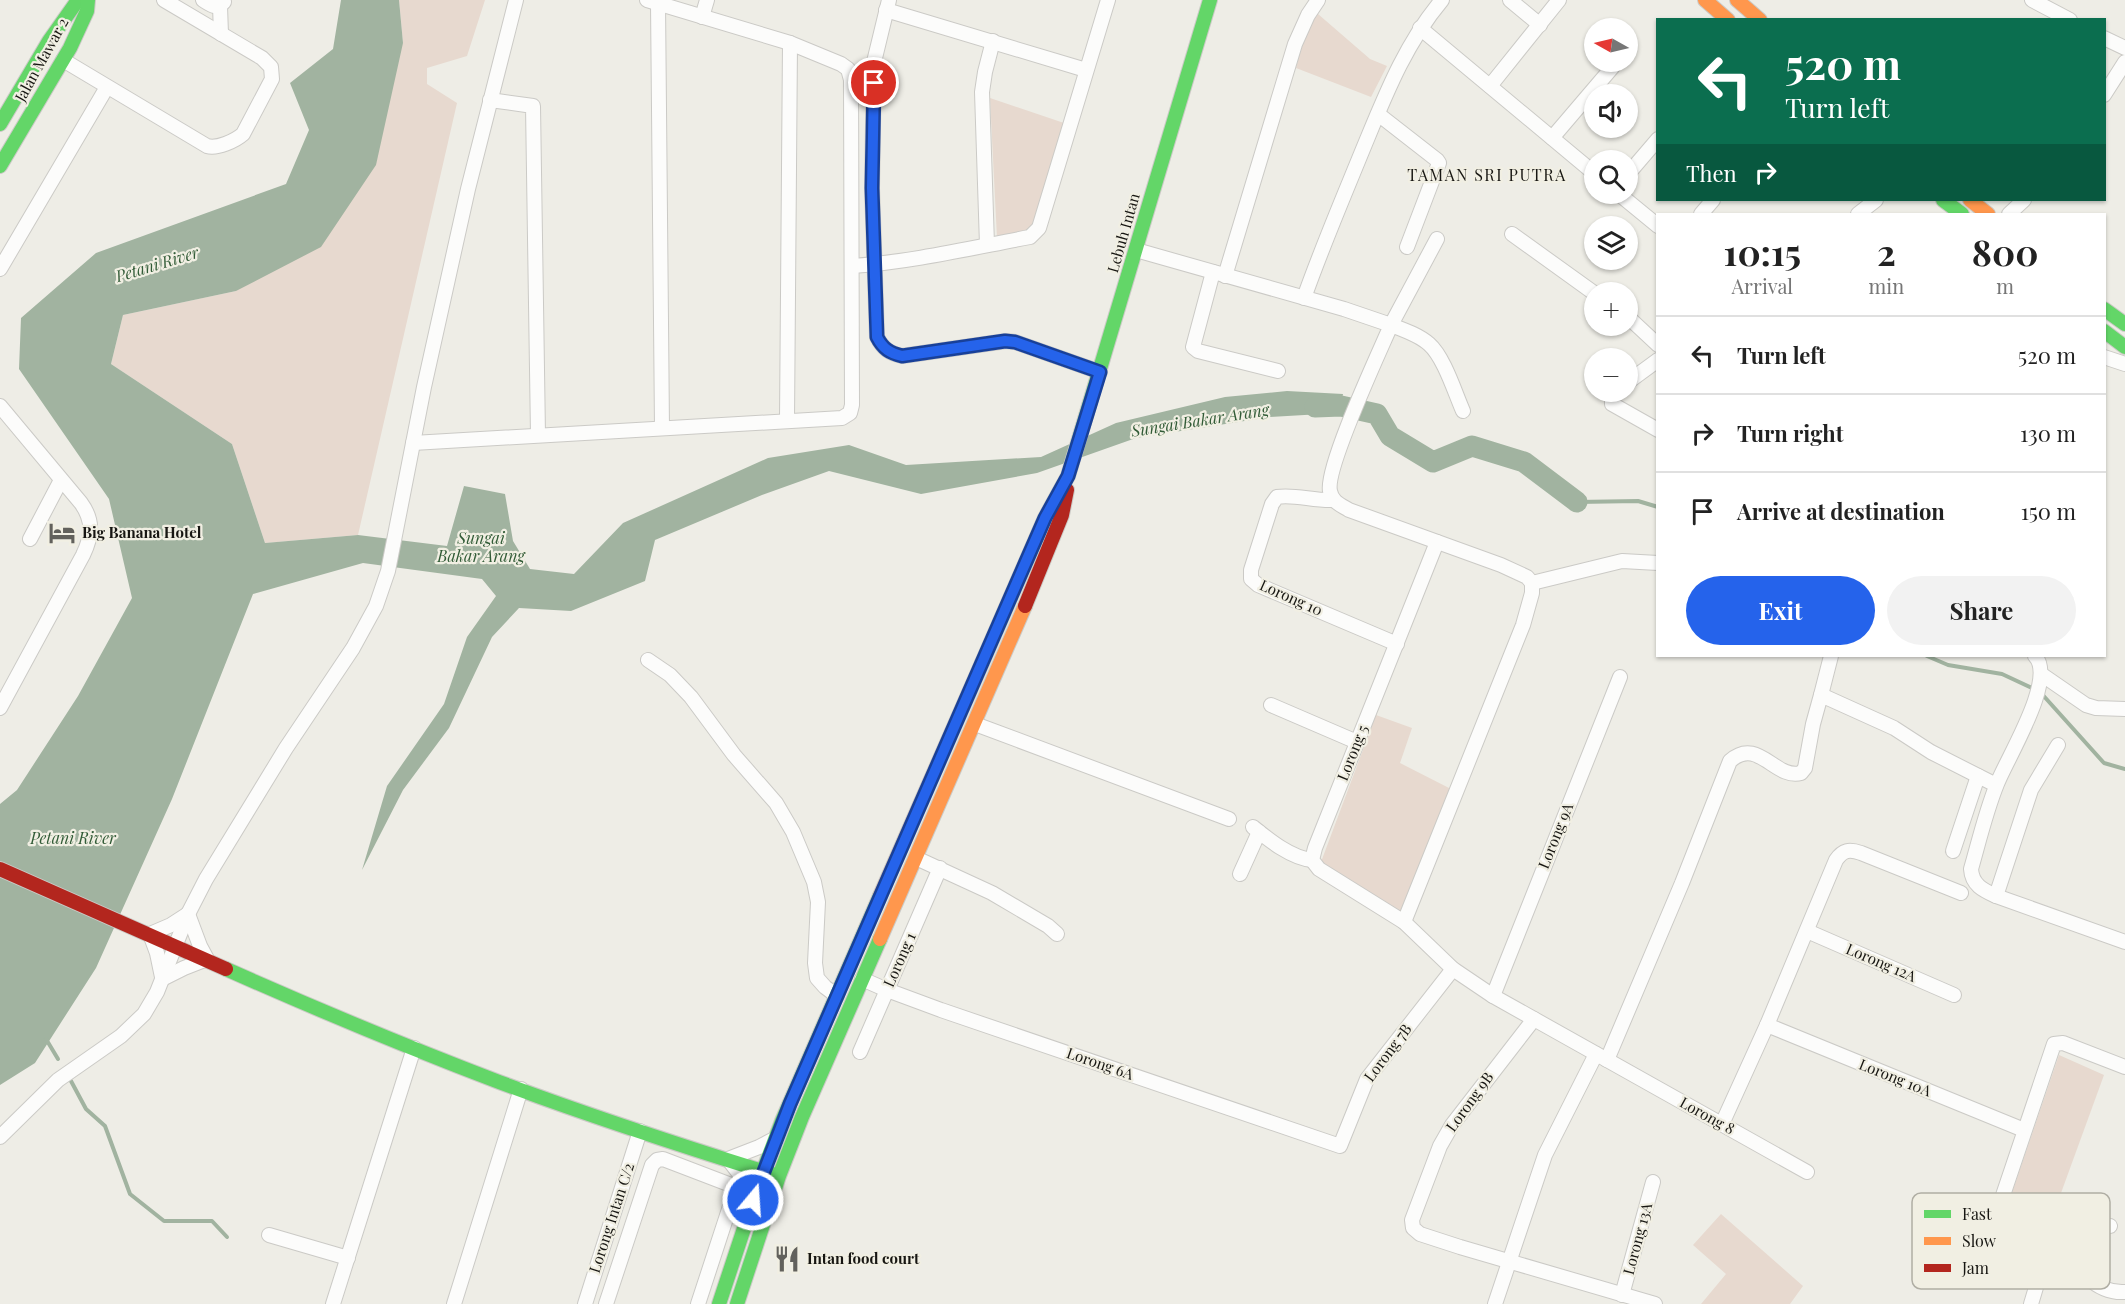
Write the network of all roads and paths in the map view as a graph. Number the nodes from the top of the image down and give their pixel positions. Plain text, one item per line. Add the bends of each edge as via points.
1 (78, 0) edge
2 (88, 0) edge
3 (164, 0) edge
4 (202, 0) edge
5 (516, 0) edge
6 (707, 0) edge
7 (1108, 0) edge
8 (1210, 0) edge
9 (1318, 0) edge
10 (1442, 0) edge
11 (1510, 0) edge
12 (1559, 0) edge
13 (1705, 0) edge
14 (1737, 0) edge
15 (2032, 0) edge
16 (652, 2) edge
17 (223, 3) edge
18 (2052, 4) edge
19 (888, 5) edge
20 (702, 17) junction
21 (1753, 17) edge
22 (1726, 18) edge
23 (2068, 18) edge
24 (1540, 25) junction
25 (1420, 28) junction
26 (221, 34) junction
27 (2106, 39) edge
28 (993, 41) junction
29 (790, 44) junction
30 (2125, 48) edge
31 (63, 60) junction
32 (2125, 62) edge
33 (1086, 70) junction
34 (1608, 72) edge
35 (1490, 86) junction
36 (106, 87) junction
37 (2106, 92) edge
38 (490, 100) junction
39 (1378, 114) junction
40 (0, 124) edge
41 (1552, 138) junction
42 (1656, 141) edge
43 (1638, 162) edge
44 (1584, 165) edge
45 (0, 166) edge
46 (1712, 201) edge
47 (1875, 201) edge
48 (1944, 201) edge
49 (1971, 201) edge
50 (2021, 201) edge
51 (1631, 204) edge
52 (1702, 213) edge
53 (1859, 213) edge
54 (1961, 213) edge
55 (1987, 213) edge
56 (2010, 213) edge
57 (1656, 224) edge
58 (1512, 234) dead end
59 (1437, 239) dead end
60 (987, 245) junction
61 (1407, 247) dead end
62 (1136, 250) junction
63 (873, 264) junction
64 (852, 266) junction
65 (0, 269) edge
66 (1219, 274) junction
67 (1584, 286) edge
68 (1305, 298) junction
69 (2106, 310) edge
70 (2125, 324) edge
71 (1391, 325) junction
72 (1638, 326) edge
73 (2106, 333) edge
74 (1656, 343) edge
75 (2125, 347) edge
76 (2106, 358) edge
77 (1656, 361) edge
78 (2125, 364) edge
79 (1278, 370) dead end
80 (1100, 372) junction
81 (1638, 375) edge
82 (1612, 402) edge
83 (0, 406) edge
84 (1463, 411) dead end
85 (787, 420) junction
86 (662, 428) junction
87 (1656, 429) edge
88 (538, 435) junction
89 (413, 443) junction
90 (1070, 471) junction
91 (61, 480) junction
92 (1333, 500) junction
93 (30, 539) dead end
94 (1437, 542) junction
95 (1656, 563) edge
96 (1532, 583) junction
97 (1397, 644) junction
98 (1831, 657) edge
99 (2036, 657) edge
100 (648, 660) dead end
101 (1620, 676) dead end
102 (2040, 678) junction
103 (1821, 695) junction
104 (1271, 705) dead end
105 (0, 708) edge
106 (2125, 709) edge
107 (975, 724) junction
108 (1357, 742) junction
109 (2058, 745) dead end
110 (1978, 776) junction
111 (1996, 784) junction
112 (1229, 819) dead end
113 (1953, 851) dead end
114 (916, 858) junction
115 (1312, 860) junction
116 (940, 868) junction
117 (0, 869) edge
118 (1240, 874) dead end
119 (1961, 893) dead end
120 (1996, 896) junction
121 (188, 914) junction
122 (1404, 922) junction
123 (1807, 931) junction
124 (150, 934) junction
125 (1057, 934) dead end
126 (2125, 942) edge
127 (174, 946) junction
128 (207, 960) junction
129 (1453, 969) junction
130 (162, 979) junction
131 (862, 979) junction
132 (887, 990) junction
133 (1954, 995) dead end
134 (837, 996) junction
135 (1493, 996) junction
136 (1534, 1019) junction
137 (1767, 1025) junction
138 (414, 1048) junction
139 (860, 1052) dead end
140 (1601, 1057) junction
141 (2125, 1066) edge
142 (521, 1089) junction
143 (1722, 1124) junction
144 (2024, 1130) junction
145 (640, 1131) junction
146 (0, 1137) edge
147 (776, 1138) junction
148 (1340, 1146) joint
149 (728, 1159) junction
150 (763, 1171) junction
151 (1807, 1172) dead end
152 (779, 1176) junction
153 (1653, 1182) dead end
154 (2003, 1193) edge
155 (753, 1200) junction
156 (269, 1235) dead end
157 (603, 1247) junction
158 (622, 1254) junction
159 (348, 1258) junction
160 (1510, 1262) junction
161 (749, 1264) junction
162 (706, 1281) junction
163 (724, 1287) junction
164 (2036, 1289) edge
165 (2104, 1289) edge
166 (2125, 1292) edge
167 (1622, 1295) junction
168 (333, 1304) edge
169 (454, 1304) edge
170 (585, 1304) edge
171 (606, 1304) edge
172 (698, 1304) edge
173 (719, 1304) edge
174 (737, 1304) edge
175 (1495, 1304) edge
176 (1655, 1304) edge
177 (2031, 1304) edge

1 - 40 main road, Jalan Mawar 2
2 - 31 main road, Jalan Mawar 2 via 87,11
3 - 26 street
4 - 17 street via 216,7
5 - 38 street
6 - 20 street
7 - 33 street
8 - 62 main road, Lebuh Intan
9 - 66 street via 1295,44
10 - 25 street
11 - 24 street
12 - 24 street
13 - 22 main road
14 - 21 main road
15 - 18 street
16 - 20 street
16 - 86 street
17 - 26 street
18 - 23 street
19 - 28 street
19 - 63 street via 874,62
20 - 29 street
24 - 35 street
25 - 35 street
25 - 39 street
26 - 36 street via 271,67 272,80 239,138 207,146
27 - 30 street
28 - 33 street
28 - 60 street via 982,92
29 - 64 street via 848,69
29 - 85 street
31 - 36 street
31 - 45 main road, Jalan Mawar 2
32 - 37 street
33 - 60 street via 1039,228 1030,237
34 - 41 street
35 - 41 street
36 - 65 street
38 - 88 street via 533,106
38 - 89 street
39 - 61 street via 1439,163
39 - 68 street
41 - 44 street
42 - 43 street
46 - 52 street
47 - 53 street
48 - 54 main road
49 - 55 main road
50 - 56 street
51 - 57 street
58 - 67 street
59 - 71 street
60 - 63 street
62 - 66 street
62 - 80 main road, Lebuh Intan
63 - 64 street
63 - 80 street via 877,337 892,353 902,356 1005,341
64 - 85 street via 850,413 842,418
66 - 68 street
66 - 79 street via 1193,347
68 - 71 street
69 - 70 main road
71 - 84 street via 1418,337 1438,354
71 - 92 street via 1332,471 1329,490
72 - 74 street
73 - 75 main road
76 - 78 street
77 - 81 street
80 - 90 main road, Lebuh Intan
82 - 87 street
83 - 91 street
85 - 86 street
86 - 88 street
88 - 89 street
89 - 121 street via 388,571 376,606
90 - 107 main road, Lebuh Intan via 1062,515 1047,555
90 - 134 main road, Lebuh Intan via 1045,518
91 - 93 street
91 - 105 street via 87,511 92,530 90,542
92 - 94 street via 1349,510
92 - 97 street, Lorong 10 via 1277,497 1251,579
94 - 96 street via 1501,565
94 - 97 street, Lorong 5
95 - 96 street via 1622,561
96 - 122 street via 1523,625
97 - 108 street, Lorong 5
98 - 103 street
99 - 102 street
100 - 134 street via 691,697 776,803 793,832 818,902 818,978
101 - 135 street, Lorong 9A
102 - 106 street via 2086,705
102 - 111 street via 2029,716
103 - 110 street via 1894,728
103 - 140 street via 1801,773 1791,773 1747,752 1730,761 1682,883
104 - 108 street
107 - 112 street
107 - 114 main road, Lebuh Intan
108 - 115 street, Lorong 5
109 - 120 street via 2031,790
110 - 111 street
110 - 113 street
111 - 120 street via 1971,869 1977,886
114 - 116 street
114 - 131 main road, Lebuh Intan
115 - 118 street via 1286,850 1256,829
115 - 122 street via 1319,869
116 - 125 street via 992,893
116 - 132 street, Lorong 1
117 - 124 main road
119 - 123 street via 1846,850 1836,860
120 - 126 street
121 - 124 street
121 - 127 street
121 - 128 street
122 - 129 street, Lorong 8
123 - 133 street, Lorong 12A
123 - 137 street
124 - 127 main road
124 - 130 street
127 - 128 main road
127 - 130 street
128 - 130 street
128 - 138 main road
129 - 135 street, Lorong 8
129 - 148 street, Lorong 7B via 1367,1079
130 - 146 street via 152,1003 134,1026 57,1080
131 - 132 street, Lorong 6A
131 - 152 main road, Lebuh Intan
132 - 139 street, Lorong 1
132 - 148 street, Lorong 6A
134 - 147 main road, Lebuh Intan
135 - 136 street, Lorong 8
136 - 140 street, Lorong 8
136 - 160 street, Lorong 9B via 1452,1125 1412,1220 1413,1228 1420,1234
137 - 143 street
137 - 144 street, Lorong 10A
138 - 142 main road
138 - 159 street
140 - 143 street, Lorong 8
140 - 160 street via 1545,1155
141 - 144 street via 2063,1043 2054,1044
142 - 145 main road
142 - 169 street
143 - 151 street, Lorong 8
144 - 154 street
145 - 149 main road
145 - 157 street, Lorong Intan C/2
147 - 149 street
147 - 150 main road, Lebuh Intan
149 - 150 main road
149 - 155 street via 746,1181
150 - 152 main road
150 - 155 main road, Lebuh Intan
152 - 161 main road, Lebuh Intan
153 - 167 street, Lorong 13A
155 - 163 main road, Lebuh Intan
156 - 159 street
157 - 158 street
157 - 170 street, Lorong Intan C/2
158 - 162 street via 652,1165 663,1159 734,1188
158 - 171 street
159 - 168 street
160 - 167 street
160 - 175 street
161 - 163 main road via 737,1284
161 - 174 main road, Lebuh Intan
162 - 163 street
162 - 172 street
163 - 173 main road, Lebuh Intan
164 - 177 street
165 - 166 street
167 - 176 street

